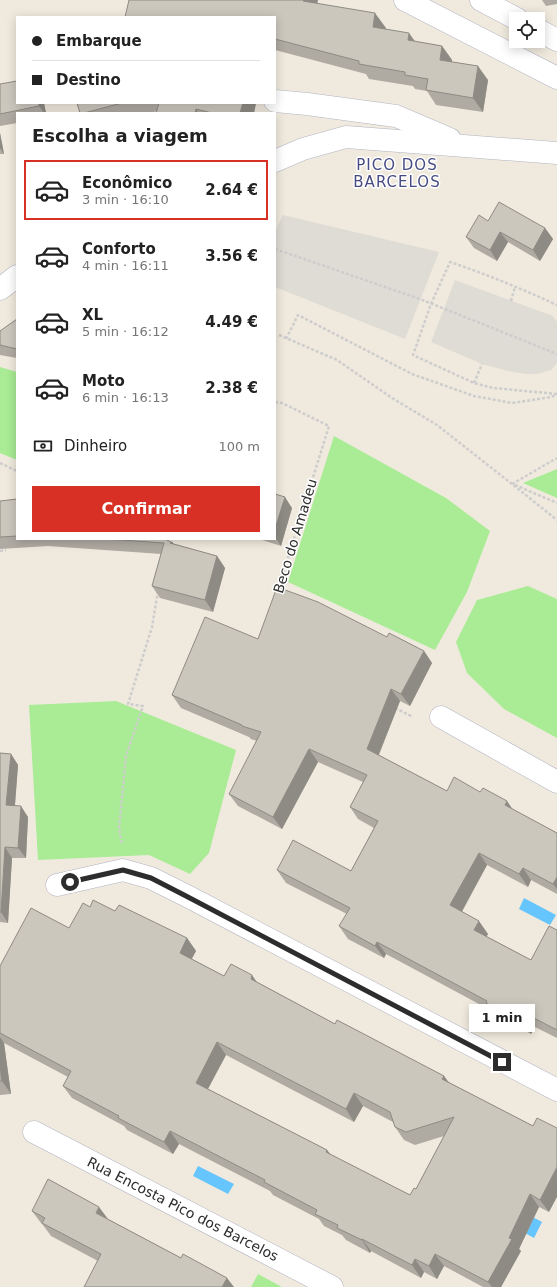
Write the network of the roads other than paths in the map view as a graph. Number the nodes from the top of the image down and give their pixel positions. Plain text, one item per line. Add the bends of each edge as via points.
1 (407, 0) edge
2 (481, 0) edge
3 (509, 15) edge
4 (545, 34) edge
5 (557, 40) edge
6 (557, 78) edge
7 (276, 101) edge
8 (468, 146) junction
9 (557, 153) edge
10 (276, 161) edge
11 (16, 275) edge
12 (16, 276) edge
13 (0, 277) edge
14 (0, 289) edge
15 (441, 717) dead end
16 (557, 782) edge
17 (57, 885) dead end
18 (557, 1090) edge
19 (34, 1132) dead end
20 (332, 1287) edge

1 - 6 street
2 - 3 street
4 - 5 street
7 - 8 street via 396,116
8 - 9 street
8 - 10 street via 346,137 303,149
11 - 13 street
12 - 14 street
15 - 16 street
17 - 18 street via 123,870 151,878
19 - 20 street, Rua Encosta Pico dos Barcelos

